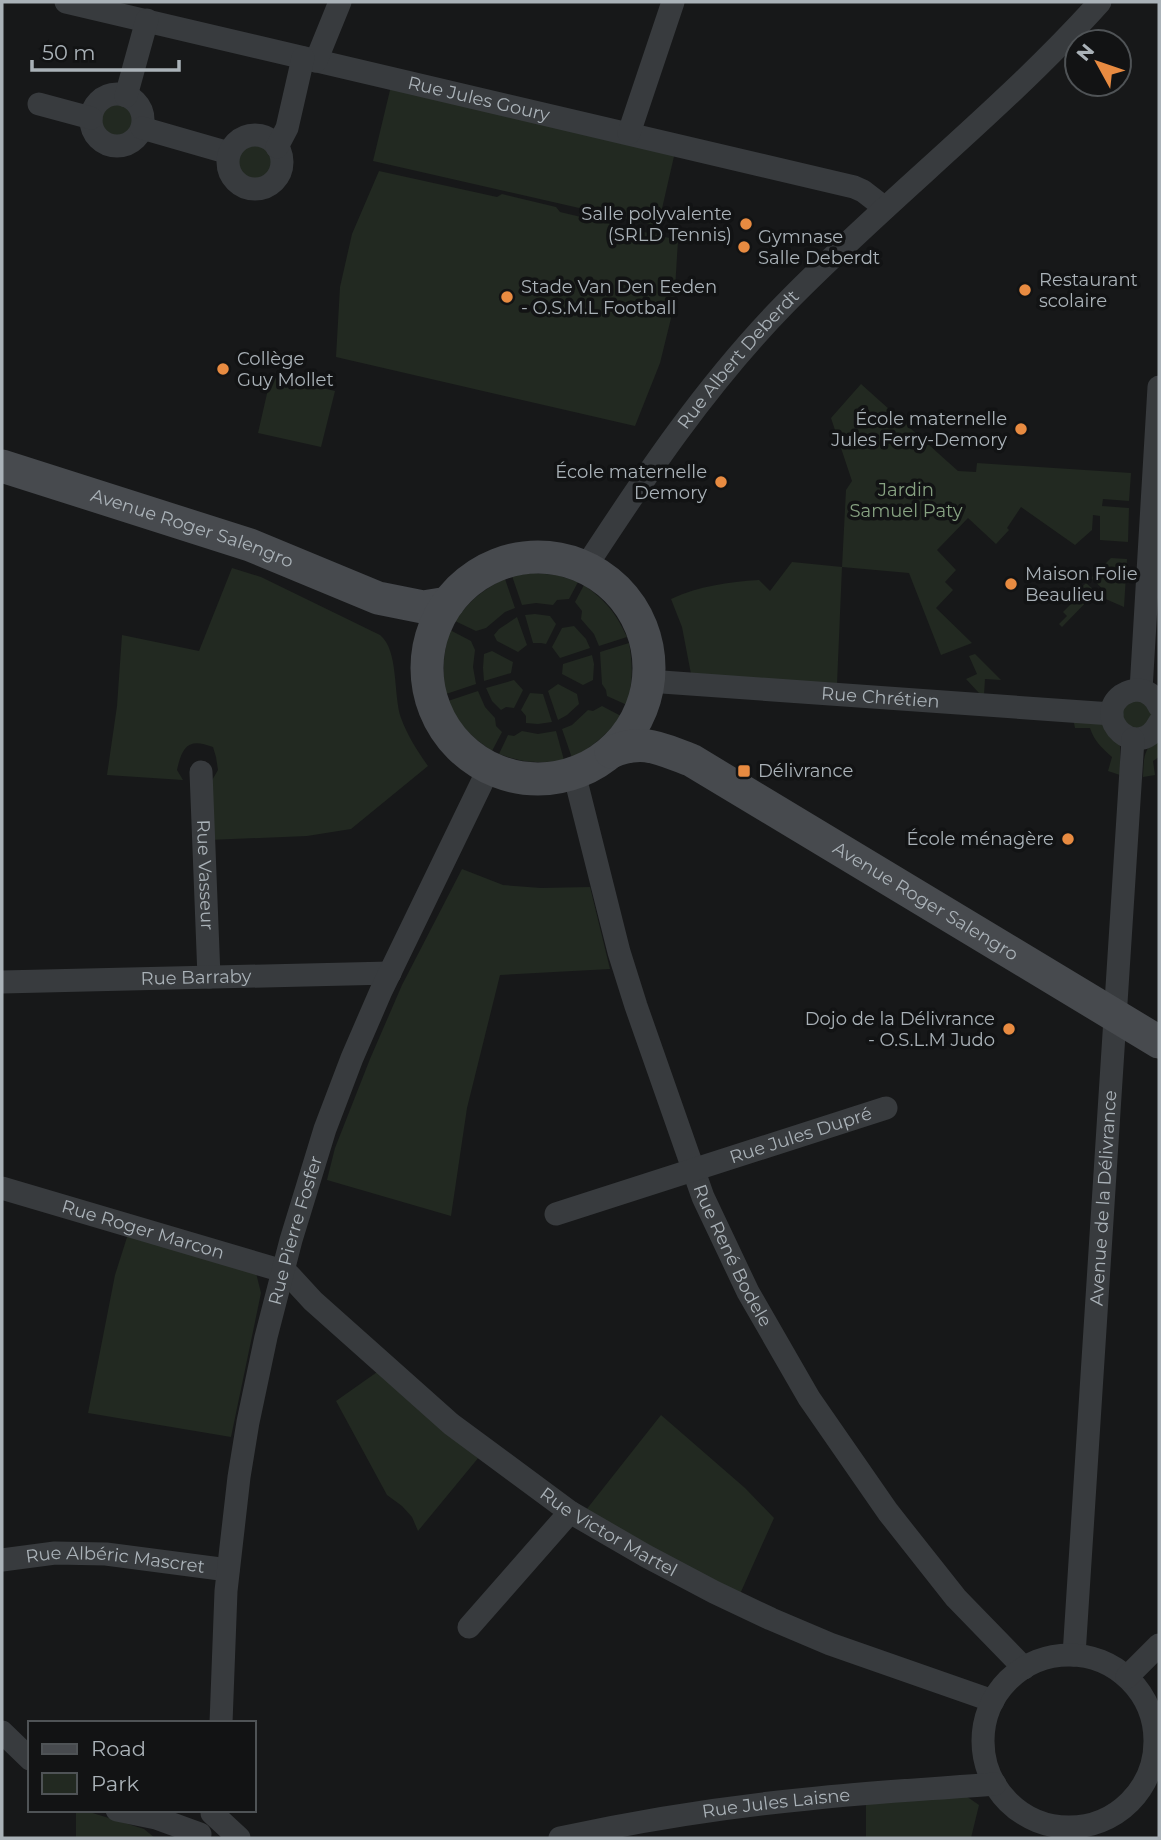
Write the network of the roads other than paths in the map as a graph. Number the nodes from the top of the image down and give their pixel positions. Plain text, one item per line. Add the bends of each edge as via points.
1 (66, 2) edge
2 (340, 2) edge
3 (673, 2) edge
4 (1100, 2) edge
5 (146, 20) junction
6 (310, 59) junction
7 (126, 96) junction
8 (39, 104) dead end
9 (91, 118) junction
10 (142, 128) junction
11 (629, 133) junction
12 (276, 147) junction
13 (229, 153) junction
14 (885, 208) junction
15 (1159, 387) edge
16 (2, 466) edge
17 (585, 568) junction
18 (378, 598) junction
19 (448, 603) junction
20 (428, 650) junction
21 (647, 689) junction
22 (1141, 691) junction
23 (1159, 706) edge
24 (1112, 714) junction
25 (1159, 723) edge
26 (1133, 739) junction
27 (611, 752) junction
28 (691, 760) junction
29 (489, 768) junction
30 (201, 772) dead end
31 (574, 774) junction
32 (390, 973) junction
33 (209, 977) junction
34 (2, 982) edge
35 (1115, 1015) junction
36 (1159, 1042) edge
37 (886, 1108) dead end
38 (693, 1169) junction
39 (2, 1188) edge
40 (556, 1214) dead end
41 (283, 1271) junction
42 (570, 1512) junction
43 (2, 1560) edge
44 (228, 1570) junction
45 (469, 1627) dead end
46 (1159, 1645) edge
47 (1074, 1655) junction
48 (1024, 1668) junction
49 (1127, 1676) junction
50 (993, 1701) junction
51 (221, 1721) edge
52 (2, 1732) edge
53 (1157, 1753) edge
54 (28, 1757) edge
55 (995, 1784) junction
56 (126, 1812) edge
57 (212, 1812) edge
58 (214, 1812) edge
59 (1066, 1833) edge
60 (199, 1836) edge
61 (239, 1838) edge
62 (560, 1838) edge

1 - 5 street, Rue Jules Goury
2 - 6 street
3 - 11 street
4 - 14 street, Rue Albert Deberdt via 1035,70
5 - 6 street, Rue Jules Goury
5 - 7 street
6 - 11 street, Rue Jules Goury
6 - 12 street
7 - 9 street via 103,98
7 - 10 street via 140,108
8 - 9 street
9 - 10 street via 97,138 115,146 134,139
10 - 13 street
11 - 14 street, Rue Jules Goury via 854,187
12 - 13 street via 265,138 251,136
12 - 13 street via 279,173 271,184 258,189 234,179 228,167
14 - 17 street, Rue Albert Deberdt via 781,308 712,387
15 - 22 street
16 - 18 street, Avenue Roger Salengro via 250,544
17 - 19 street via 545,558 504,562 473,578
17 - 21 street via 612,585 632,609 649,659
18 - 19 street, Avenue Roger Salengro via 423,607
18 - 20 street, Avenue Roger Salengro via 411,624
19 - 20 street
20 - 29 street via 428,681 439,719 457,744
21 - 24 street, Rue Chrétien
21 - 27 street via 632,727
21 - 28 street, Avenue Roger Salengro via 647,714 654,728
22 - 23 street
22 - 24 street via 1125,693
24 - 26 street via 1120,733
25 - 26 street via 1149,735
26 - 35 street, Avenue de la Délivrance
27 - 28 street, Avenue Roger Salengro via 641,744
27 - 31 street
28 - 35 street, Avenue Roger Salengro
29 - 31 street via 531,779
29 - 32 street, Rue Pierre Fosfer
30 - 33 street, Rue Vasseur
31 - 38 street, Rue René Bodele via 625,972
32 - 33 street, Rue Barraby
32 - 41 street, Rue Pierre Fosfer via 325,1129
33 - 34 street, Rue Barraby
35 - 36 street, Avenue Roger Salengro
35 - 47 street, Avenue de la Délivrance
37 - 38 street, Rue Jules Dupré
38 - 40 street, Rue Jules Dupré
38 - 48 street, Rue René Bodele via 748,1293 826,1423 920,1555
39 - 41 street, Rue Roger Marcon
41 - 42 street, Rue Victor Martel via 432,1408
41 - 44 street, Rue Pierre Fosfer via 246,1434
42 - 45 street
42 - 50 street, Rue Victor Martel via 771,1619
43 - 44 street, Rue Albéric Mascret via 90,1553
44 - 51 street, Rue Pierre Fosfer
46 - 49 street
47 - 48 street via 1056,1656
47 - 49 street via 1111,1665
48 - 50 street
49 - 53 street via 1150,1709
50 - 55 street via 986,1718 984,1748
52 - 54 street
53 - 59 street via 1148,1777 1125,1806
55 - 59 street via 1018,1810
55 - 62 street, Rue Jules Laisne via 751,1805
56 - 60 street
57 - 60 street
58 - 61 street

